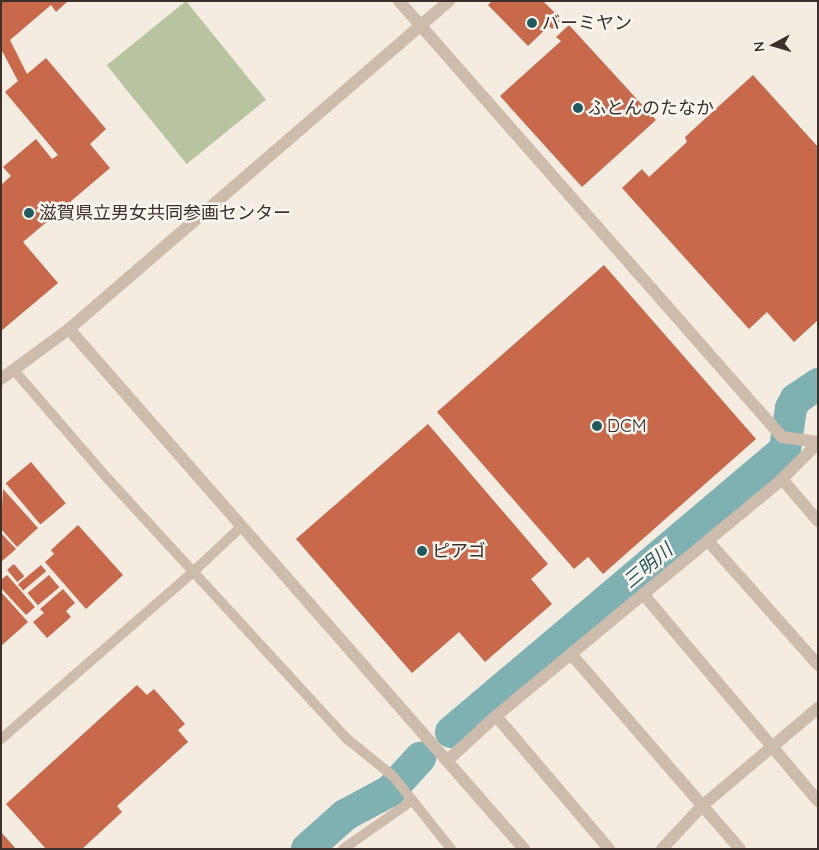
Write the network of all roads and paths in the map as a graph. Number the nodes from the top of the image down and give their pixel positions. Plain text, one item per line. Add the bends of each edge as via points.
1 (399, 1) edge
2 (449, 1) edge
3 (421, 27) junction
4 (70, 329) junction
5 (13, 369) junction
6 (1, 379) edge
7 (818, 442) edge
8 (782, 480) junction
9 (818, 521) edge
10 (242, 526) junction
11 (708, 540) junction
12 (193, 572) junction
13 (643, 594) junction
14 (571, 654) junction
15 (818, 665) edge
16 (818, 708) edge
17 (496, 716) junction
18 (1, 739) edge
19 (772, 747) junction
20 (447, 761) junction
21 (413, 800) junction
22 (818, 801) edge
23 (702, 806) junction
24 (343, 849) edge
25 (451, 849) edge
26 (524, 849) edge
27 (610, 849) edge
28 (662, 849) edge
29 (740, 849) edge

1 - 3 street
2 - 3 street
3 - 4 street
3 - 7 street via 782,437
4 - 5 street
4 - 10 street
5 - 6 street
5 - 12 lane
7 - 8 street
8 - 9 street
8 - 11 street
10 - 12 lane
10 - 20 street
11 - 13 street
11 - 15 street
12 - 18 lane
12 - 21 lane via 346,738 393,776
13 - 14 street
13 - 19 street
14 - 17 street
14 - 23 street
16 - 19 street
17 - 20 street
17 - 27 street
19 - 22 street
19 - 23 street
20 - 26 street
21 - 24 lane
21 - 25 lane
23 - 28 street
23 - 29 street

